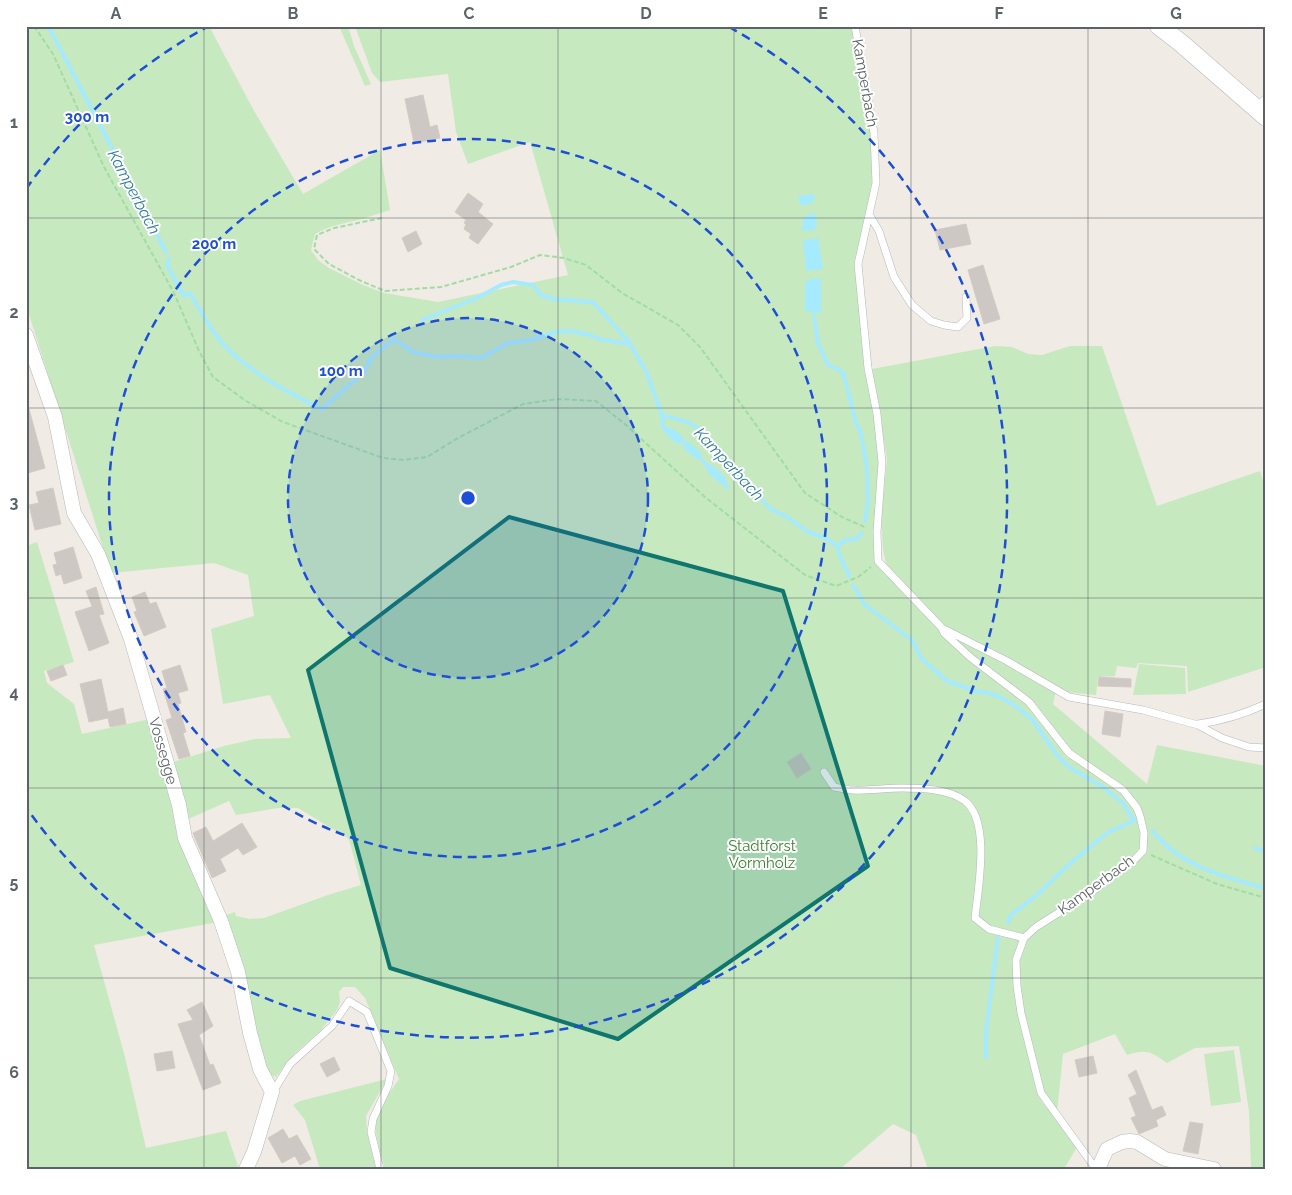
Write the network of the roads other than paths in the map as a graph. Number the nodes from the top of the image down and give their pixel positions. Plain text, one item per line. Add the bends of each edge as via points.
1 (855, 26) edge
2 (1159, 26) edge
3 (1263, 108) edge
4 (870, 216) junction
5 (966, 297) dead end
6 (26, 335) edge
7 (942, 628) junction
8 (1266, 704) edge
9 (1198, 724) junction
10 (1266, 748) edge
11 (824, 772) dead end
12 (1024, 938) junction
13 (272, 1092) junction
14 (246, 1169) edge
15 (380, 1169) edge
16 (1097, 1169) edge
17 (1214, 1169) edge

1 - 4 lane, Kamperbach via 874,133 876,183
2 - 3 street
4 - 5 lane via 880,231 894,277 912,305 924,316 931,321 958,327 967,318
4 - 7 lane, Kamperbach via 858,264 868,368 882,462 876,532 878,561
6 - 13 street, Vossegge via 56,417 74,513 98,554 130,639 179,805 185,838 221,921 238,972 260,1069
7 - 9 lane via 1069,698 1143,710
7 - 12 lane, Kamperbach via 944,634 970,657 1030,702 1069,753 1123,790 1140,816 1144,833 1142,851 1133,861
8 - 9 lane via 1220,721
9 - 10 lane via 1222,738 1249,747
11 - 12 lane via 834,787 852,790 929,789 964,800 972,809 980,829 975,918 989,929
12 - 16 lane via 1016,960 1017,986 1038,1086 1044,1099
13 - 14 street
13 - 15 lane via 290,1064 332,1026 349,1001 367,1012 391,1071 371,1132
16 - 17 street via 1108,1148 1130,1141 1165,1159

